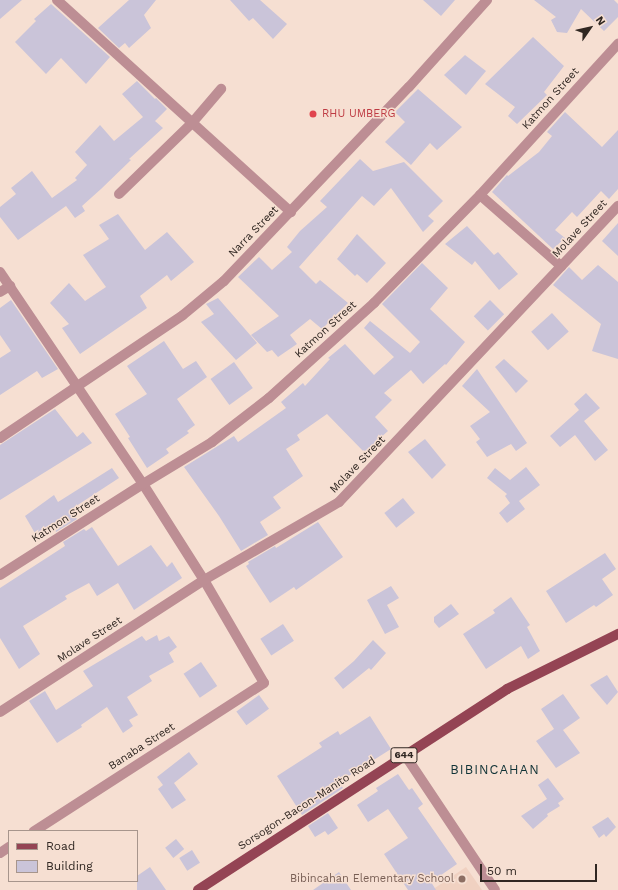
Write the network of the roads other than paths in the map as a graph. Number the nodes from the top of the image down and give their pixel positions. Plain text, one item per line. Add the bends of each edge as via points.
1 (56, 0) edge
2 (487, 0) edge
3 (618, 44) edge
4 (221, 89) dead end
5 (192, 123) junction
6 (119, 194) dead end
7 (480, 195) junction
8 (618, 206) edge
9 (290, 212) junction
10 (561, 266) junction
11 (0, 272) edge
12 (10, 286) junction
13 (0, 292) edge
14 (78, 386) junction
15 (0, 438) edge
16 (143, 484) junction
17 (0, 575) edge
18 (204, 580) junction
19 (618, 634) edge
20 (0, 712) edge
21 (404, 755) junction
22 (36, 830) edge
23 (198, 890) edge
24 (495, 890) edge

1 - 5 street
2 - 9 street, Narra Street via 409,87
3 - 7 street, Katmon Street
4 - 5 street
5 - 6 street
5 - 9 street
7 - 10 street
7 - 16 street, Katmon Street via 374,303 269,398 212,442
8 - 10 street, Molave Street
9 - 14 street, Narra Street via 224,281 182,315
10 - 18 street, Molave Street via 339,502
11 - 12 street
12 - 13 street
12 - 14 street
14 - 15 street, Narra Street
14 - 16 street
16 - 17 street, Katmon Street
16 - 18 street
18 - 20 street, Molave Street
18 - 22 street, Banaba Street via 264,683
19 - 21 main road, Sorsogon-Bacon-Manito Road / 644 via 507,689
21 - 23 main road, Sorsogon-Bacon-Manito Road / 644
21 - 24 street

